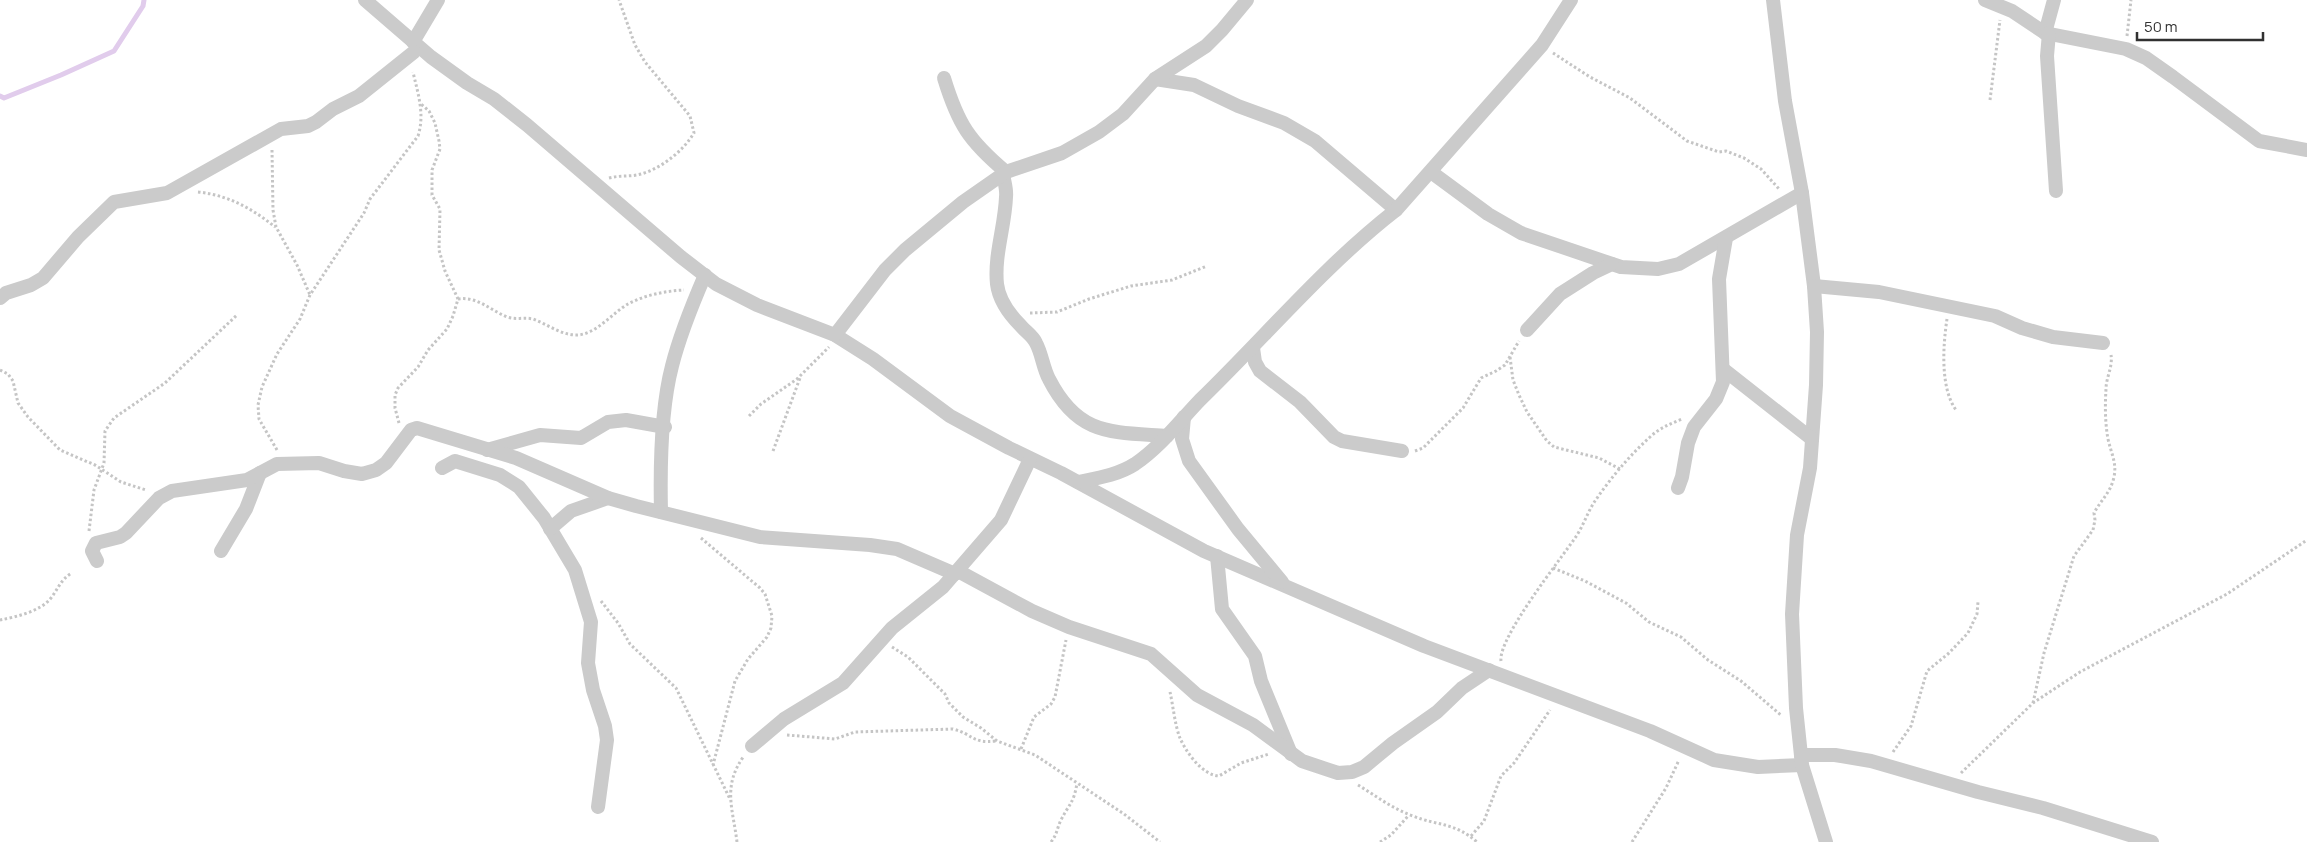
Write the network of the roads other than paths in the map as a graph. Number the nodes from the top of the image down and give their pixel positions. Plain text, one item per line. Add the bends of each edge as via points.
1 (365, 0) edge
2 (438, 0) edge
3 (1247, 0) edge
4 (1571, 0) edge
5 (1773, 0) edge
6 (1985, 0) edge
7 (2054, 0) edge
8 (2047, 33) junction
9 (414, 47) junction
10 (944, 78) dead end
11 (1155, 79) junction
12 (2307, 150) edge
13 (1431, 172) junction
14 (1005, 173) junction
15 (2056, 191) dead end
16 (1802, 193) junction
17 (1396, 210) junction
18 (1726, 238) junction
19 (1612, 264) junction
20 (705, 275) junction
21 (1814, 286) junction
22 (0, 298) edge
23 (1527, 330) road end
24 (836, 336) junction
25 (2103, 343) road end
26 (1253, 348) junction
27 (1722, 369) junction
28 (1184, 417) junction
29 (664, 426) junction
30 (1167, 436) junction
31 (1812, 439) junction
32 (487, 450) junction
33 (1402, 451) road end
34 (1030, 460) junction
35 (442, 468) dead end
36 (260, 473) junction
37 (1078, 482) junction
38 (1678, 488) dead end
39 (608, 498) junction
40 (661, 512) junction
41 (550, 529) junction
42 (221, 551) dead end
43 (1217, 556) junction
44 (97, 561) dead end
45 (956, 573) junction
46 (1284, 585) junction
47 (1489, 670) junction
48 (752, 746) road end
49 (1286, 750) junction
50 (1802, 760) junction
51 (598, 807) dead end
52 (1826, 842) edge
53 (2152, 842) edge

1 - 9 street
2 - 9 street
3 - 11 street via 1206,46
4 - 13 street via 1542,45
5 - 16 street via 1785,101
6 - 8 street
7 - 8 street
8 - 12 street via 2126,49 2146,58 2258,141
8 - 15 street
9 - 20 street via 507,110
9 - 22 street via 359,96 316,122 281,129 173,190 114,202 42,278
10 - 14 street via 958,120 968,136
11 - 14 street via 1123,114 1085,141 1062,153
11 - 17 street via 1194,85 1284,123 1315,140
13 - 17 street
13 - 19 street via 1488,214 1521,233
14 - 24 street via 963,202 905,250 885,270
14 - 30 street via 1007,195 997,284 1002,301 1036,343 1055,390 1082,420 1095,428
16 - 18 street
16 - 21 street
17 - 26 street via 1336,262
18 - 19 street via 1679,264 1658,268
18 - 27 street via 1720,279
19 - 23 street via 1593,272 1560,294
20 - 24 street via 757,305
20 - 29 street via 671,367
21 - 25 street via 1879,292 1995,316 2053,337
21 - 31 street via 1817,332
24 - 34 street via 950,416
26 - 28 street
26 - 33 street via 1260,371 1300,402 1334,436 1342,441
27 - 31 street
27 - 38 street via 1723,382 1716,399 1691,435
28 - 30 street
28 - 46 street via 1182,438 1189,461
29 - 32 street via 626,420 608,422 581,438 540,436
29 - 40 street
30 - 37 street via 1122,471
31 - 50 street via 1810,468 1797,535 1792,614
32 - 36 street via 417,428 411,430 386,463 376,470 362,474 319,463 286,463 267,467
32 - 39 street via 516,458
34 - 37 street
34 - 45 street via 1001,520
35 - 41 street via 454,460 511,481 534,504
36 - 42 street via 246,509
36 - 44 street via 247,480 172,491 159,498 126,533 100,540 93,546
37 - 43 street
39 - 40 street
39 - 41 street via 571,512
40 - 45 street via 760,537 897,549
41 - 51 street via 575,570 591,622 588,663 607,740
43 - 46 street
43 - 49 street via 1222,609 1255,656
45 - 48 street via 881,640 843,684 784,719
45 - 49 street via 1069,627 1151,654 1197,695 1252,725
46 - 47 street via 1424,646
47 - 49 street via 1364,767 1352,772 1338,773 1311,765
47 - 50 street via 1650,731 1714,760 1744,766
50 - 52 street
50 - 53 street via 1835,755 1884,765 2043,808

